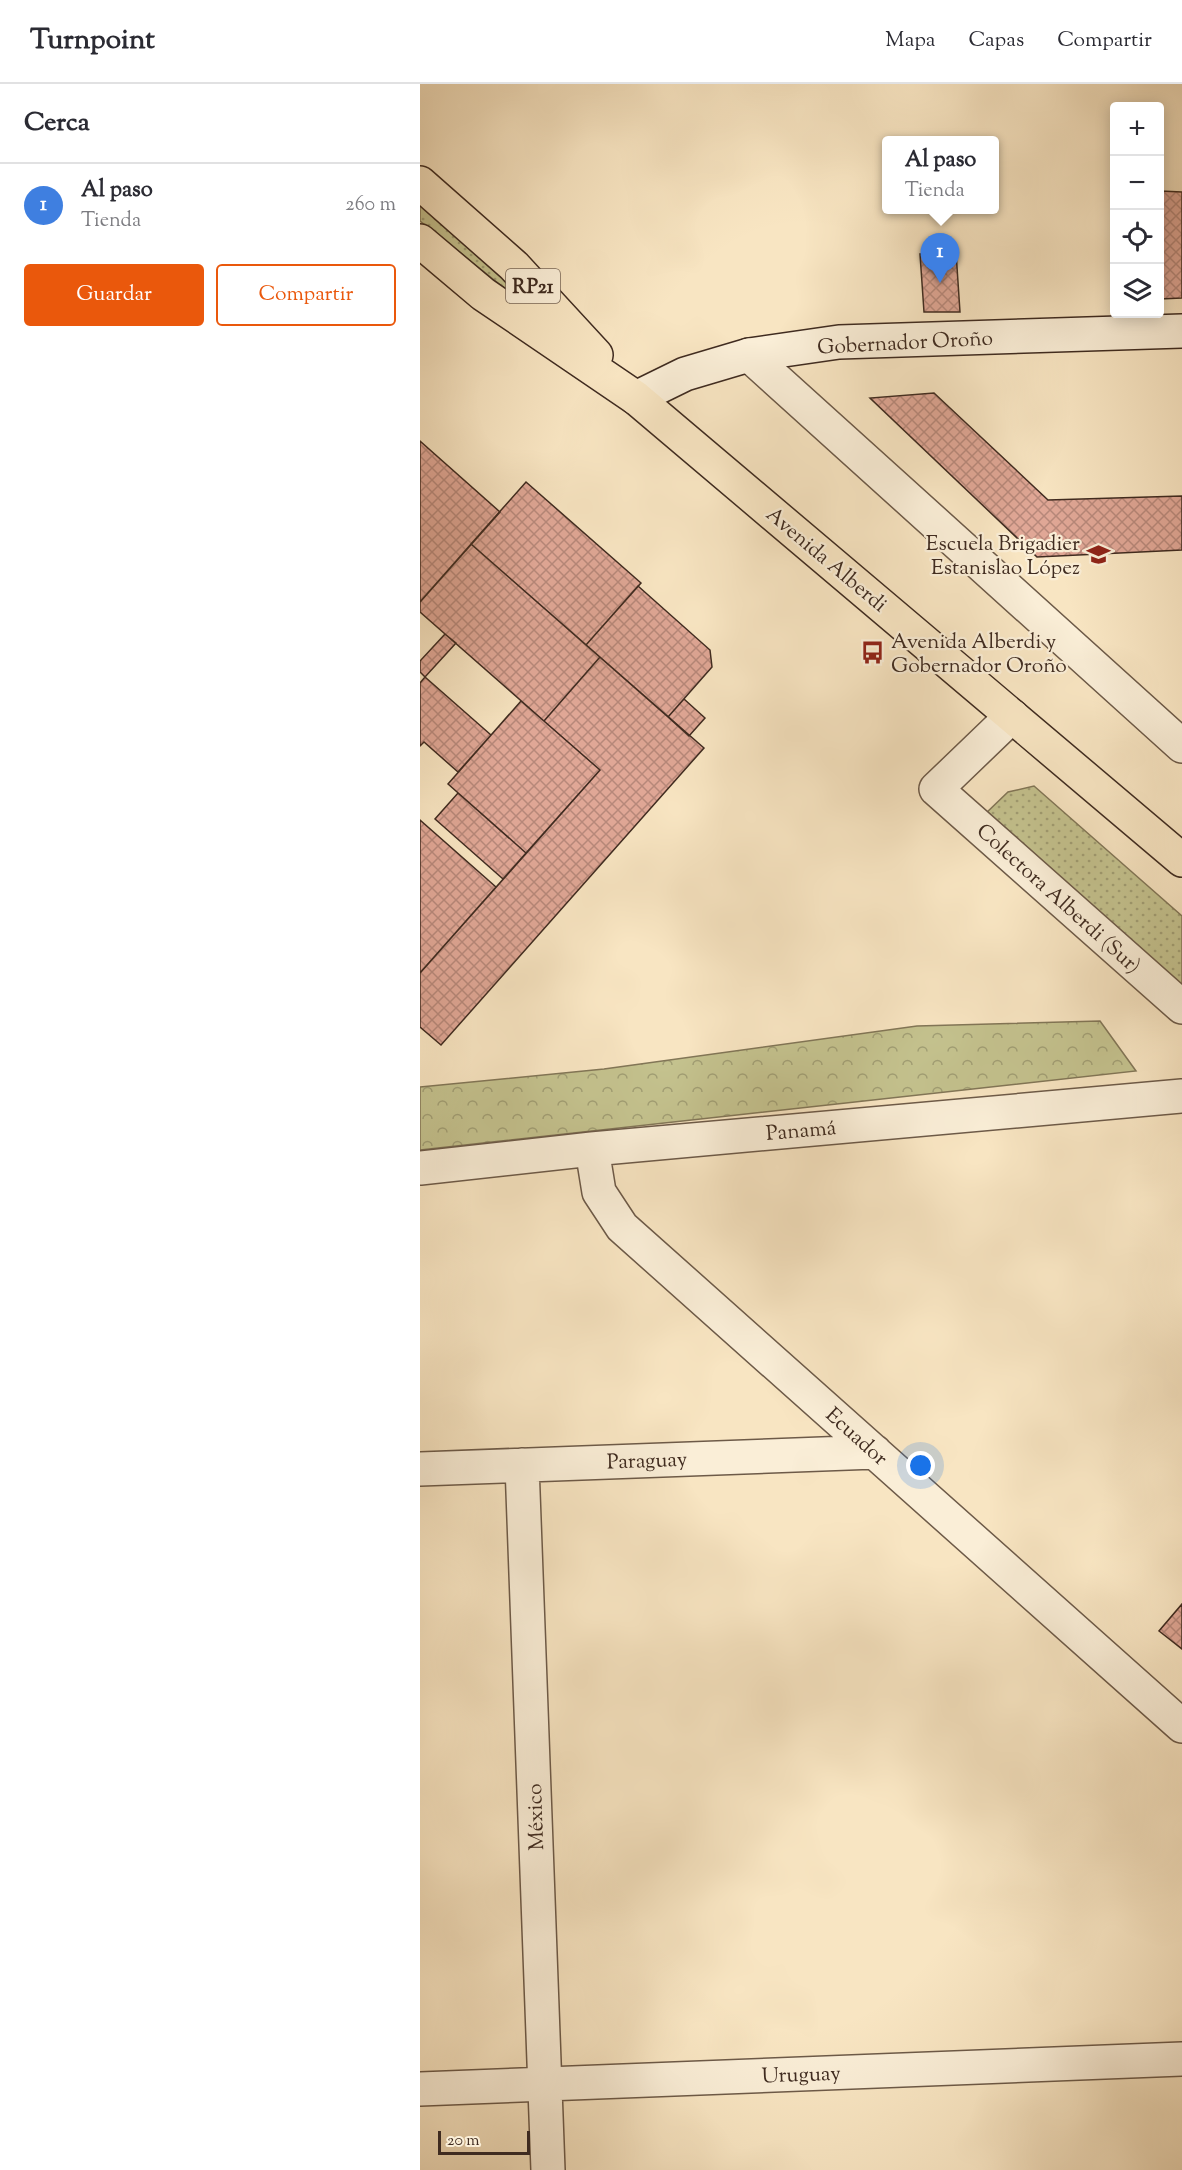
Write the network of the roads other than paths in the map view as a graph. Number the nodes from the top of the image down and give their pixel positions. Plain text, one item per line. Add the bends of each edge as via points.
1 (420, 183) edge
2 (420, 241) edge
3 (1182, 332) edge
4 (749, 355) junction
5 (636, 398) junction
6 (1012, 716) junction
7 (1182, 746) edge
8 (1182, 860) edge
9 (1182, 1007) edge
10 (1182, 1096) edge
11 (592, 1149) junction
12 (420, 1168) edge
13 (875, 1452) junction
14 (522, 1465) junction
15 (420, 1469) edge
16 (1182, 1726) edge
17 (1182, 2059) edge
18 (544, 2084) junction
19 (420, 2089) edge
20 (548, 2170) edge

1 - 5 main road, Avenida Alberdi / RP21 via 514,266
2 - 5 main road, Avenida Alberdi / RP21 via 483,294
3 - 4 street, Gobernador Oroño via 839,342
4 - 5 street, Gobernador Oroño via 685,374
4 - 7 street
5 - 6 main road, Avenida Alberdi / RP21
6 - 8 main road, Avenida Alberdi / RP21
6 - 9 street, Colectora Alberdi (Sur) via 936,789
10 - 11 street, Panamá
11 - 12 street, Panamá
11 - 13 street, Ecuador via 599,1192 622,1227
13 - 14 street, Paraguay
13 - 16 street, Ecuador
14 - 15 street, Paraguay
14 - 18 street, México
17 - 18 street, Uruguay
18 - 19 street, Uruguay
18 - 20 street, México

